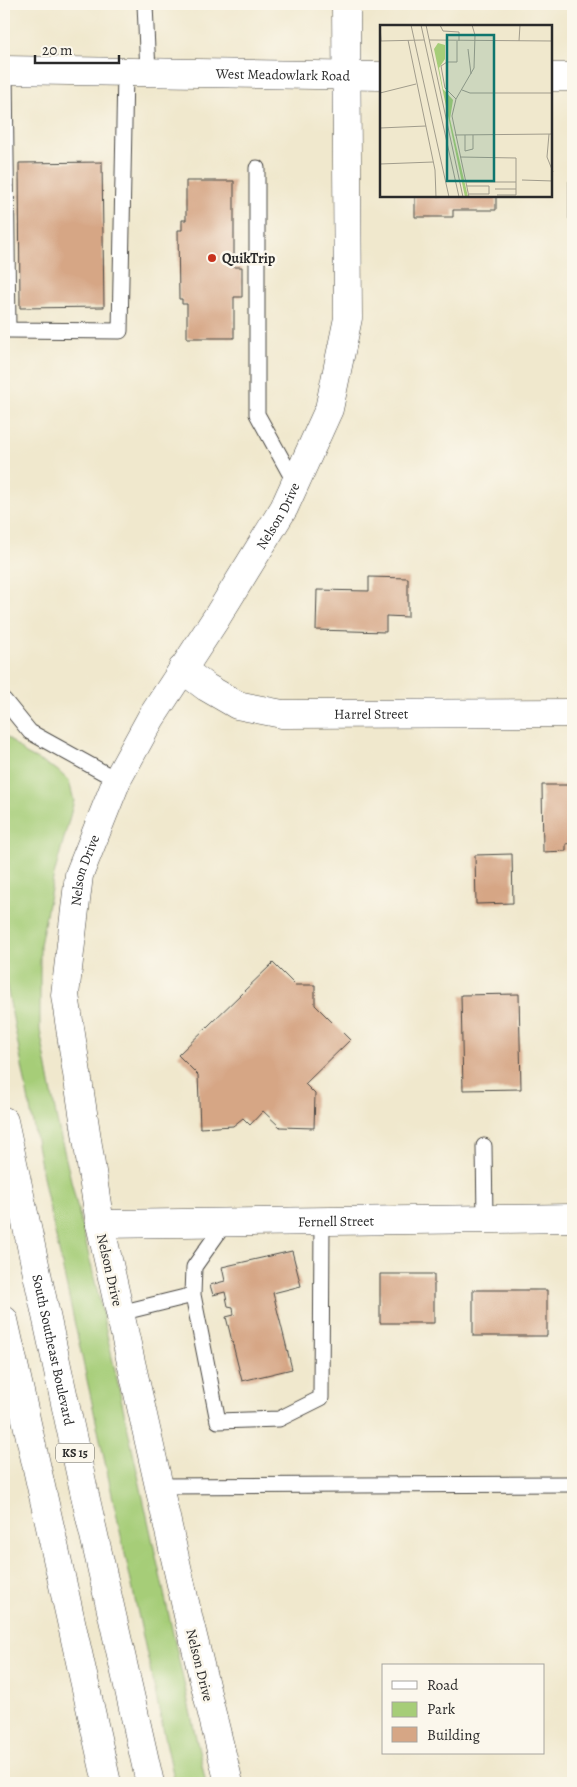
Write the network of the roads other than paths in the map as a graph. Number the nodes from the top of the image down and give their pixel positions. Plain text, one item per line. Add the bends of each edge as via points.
1 (145, 4) edge
2 (346, 4) edge
3 (5, 70) edge
4 (137, 72) junction
5 (347, 76) junction
6 (380, 76) edge
7 (552, 77) edge
8 (573, 77) edge
9 (258, 168) dead end
10 (6, 330) edge
11 (295, 483) junction
12 (182, 669) junction
13 (4, 700) edge
14 (573, 713) edge
15 (117, 780) junction
16 (4, 1121) edge
17 (484, 1146) dead end
18 (573, 1218) edge
19 (484, 1219) junction
20 (322, 1221) junction
21 (225, 1223) junction
22 (100, 1224) junction
23 (193, 1295) junction
24 (120, 1313) junction
25 (4, 1320) edge
26 (573, 1484) edge
27 (159, 1486) junction
28 (106, 1783) edge
29 (150, 1783) edge
30 (229, 1783) edge

1 - 4 lane
2 - 5 street, Nelson Drive
3 - 4 street, West Meadowlark Road
3 - 10 lane
4 - 5 street, West Meadowlark Road
4 - 10 lane via 120,331
5 - 6 street, West Meadowlark Road
5 - 11 street, Nelson Drive via 348,318 329,409
7 - 8 street
9 - 11 lane via 257,414
11 - 12 street, Nelson Drive via 284,508
12 - 14 street, Harrel Street via 237,705 282,714
12 - 15 street, Nelson Drive
13 - 15 lane via 30,732
15 - 22 street, Nelson Drive via 79,875 65,995
16 - 29 street, South Southeast Boulevard / KS 15
17 - 19 lane
18 - 19 street, Fernell Street
19 - 20 street, Fernell Street
20 - 21 street, Fernell Street
20 - 23 lane via 321,1398 279,1419 218,1420
21 - 22 street, Fernell Street
21 - 23 lane via 194,1267
22 - 24 street, Nelson Drive
23 - 24 lane
24 - 27 street, Nelson Drive
25 - 28 street, KS 15
26 - 27 lane
27 - 30 street, Nelson Drive

